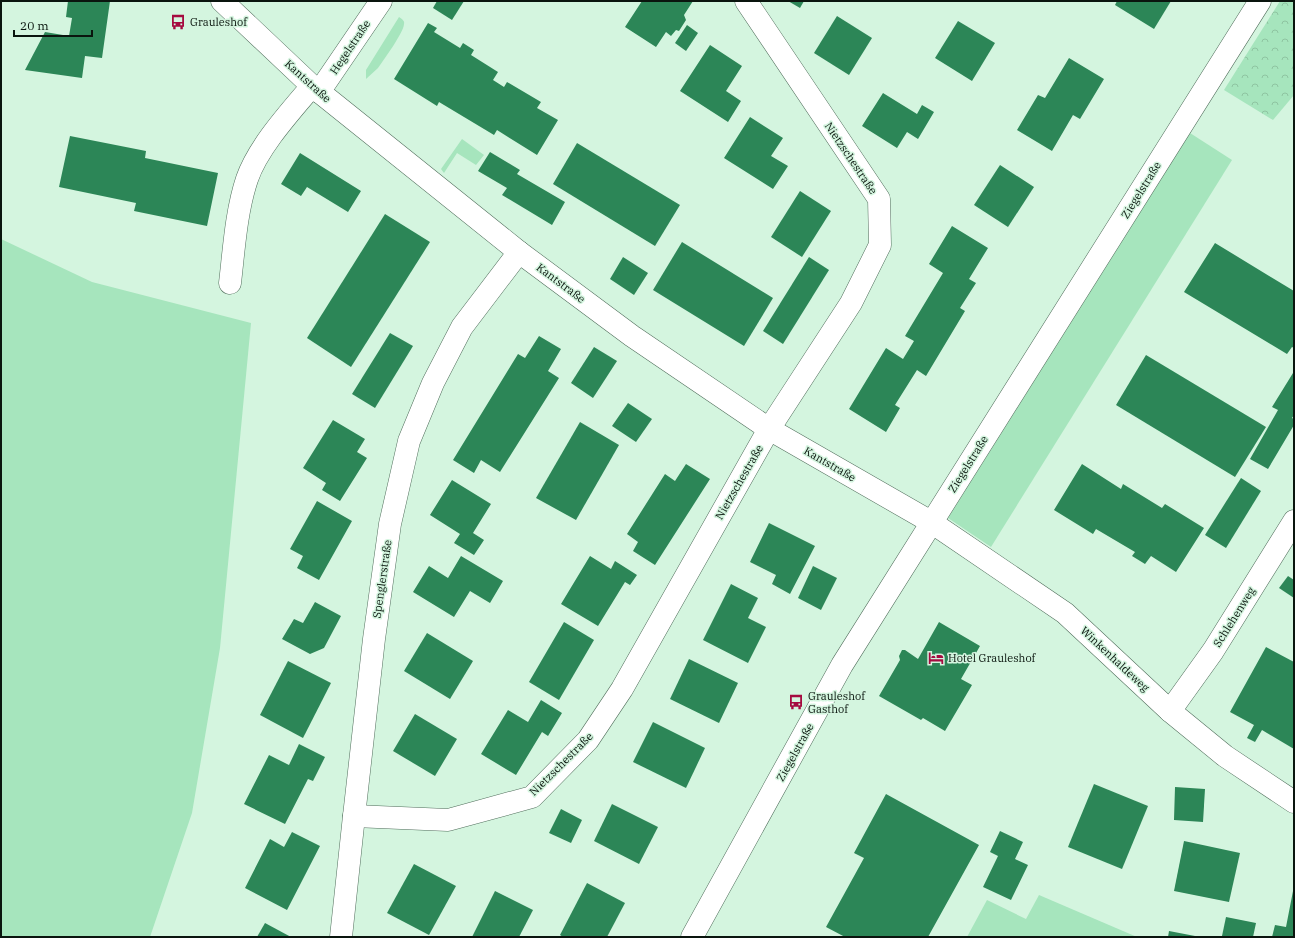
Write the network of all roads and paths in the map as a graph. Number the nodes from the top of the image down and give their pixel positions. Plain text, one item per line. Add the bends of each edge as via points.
1 (222, 1) edge
2 (381, 1) edge
3 (746, 1) edge
4 (1260, 1) edge
5 (316, 89) junction
6 (519, 252) junction
7 (230, 283) dead end
8 (769, 429) junction
9 (1294, 521) edge
10 (931, 522) junction
11 (1170, 711) junction
12 (1294, 802) edge
13 (354, 816) junction
14 (341, 937) edge
15 (692, 937) edge

1 - 5 street, Kantstraße
2 - 5 street, Hegelstraße
3 - 8 street, Nietzschestraße via 879,199 880,245 851,303
4 - 10 street, Ziegelstraße
5 - 6 street, Kantstraße
5 - 7 street, Hegelstraße via 283,121 247,178 240,205
6 - 8 street, Kantstraße via 632,336
6 - 13 street, Spenglerstraße via 462,327 433,383 409,441 390,524
8 - 10 street, Kantstraße
8 - 13 street, Nietzschestraße via 622,689 588,740 532,796 448,820
9 - 11 street, Schlehenweg via 1213,651
10 - 11 street, Winkenhaldeweg via 1065,613
10 - 15 street, Ziegelstraße via 842,665
11 - 12 street, Winkenhaldeweg via 1225,756
13 - 14 street, Spenglerstraße

